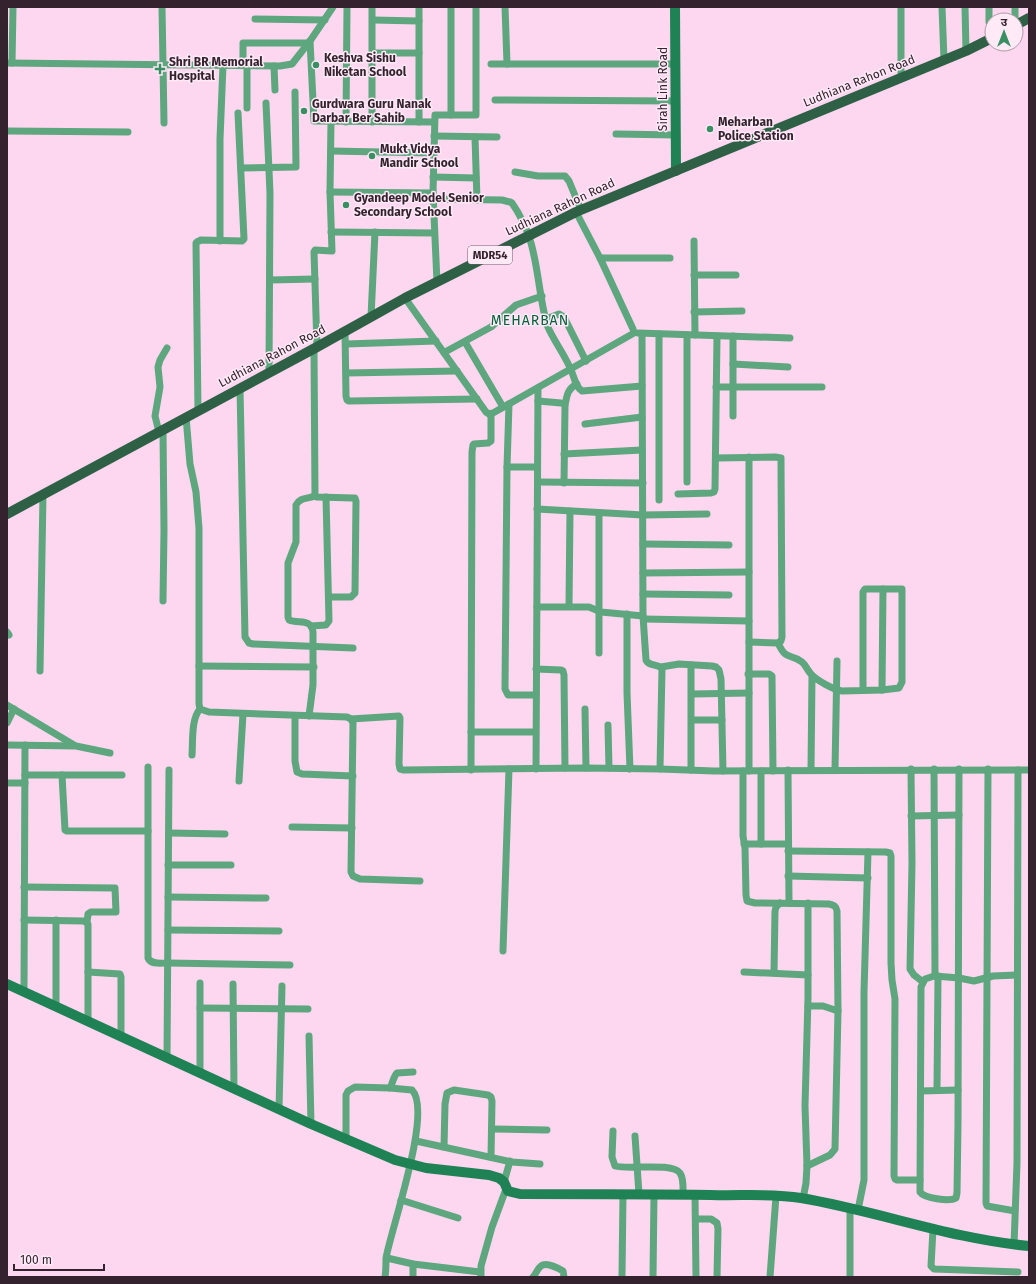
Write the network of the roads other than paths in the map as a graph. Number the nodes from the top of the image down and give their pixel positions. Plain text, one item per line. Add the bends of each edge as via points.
1 (13, 7) edge
2 (162, 7) edge
3 (333, 7) edge
4 (347, 7) edge
5 (372, 7) edge
6 (419, 7) edge
7 (451, 7) edge
8 (476, 7) edge
9 (505, 7) edge
10 (675, 7) edge
11 (901, 7) edge
12 (942, 7) edge
13 (965, 7) edge
14 (255, 19) dead end
15 (325, 20) junction
16 (373, 20) junction
17 (419, 21) junction
18 (309, 42) junction
19 (984, 42) edge
20 (966, 51) junction
21 (373, 53) junction
22 (419, 54) junction
23 (944, 60) junction
24 (10, 63) edge
25 (163, 64) junction
26 (491, 64) dead end
27 (507, 64) junction
28 (676, 64) junction
29 (223, 65) junction
30 (245, 65) junction
31 (274, 66) junction
32 (901, 78) junction
33 (274, 90) dead end
34 (295, 92) dead end
35 (495, 100) dead end
36 (676, 101) junction
37 (266, 103) dead end
38 (247, 108) dead end
39 (238, 113) dead end
40 (450, 115) junction
41 (331, 121) junction
42 (346, 122) junction
43 (372, 122) junction
44 (419, 122) junction
45 (434, 122) junction
46 (164, 123) dead end
47 (7, 131) edge
48 (128, 132) dead end
49 (616, 134) dead end
50 (676, 135) junction
51 (434, 136) junction
52 (475, 137) junction
53 (497, 137) dead end
54 (331, 151) junction
55 (433, 153) junction
56 (241, 168) junction
57 (269, 168) junction
58 (676, 171) junction
59 (515, 172) dead end
60 (433, 177) junction
61 (476, 178) junction
62 (330, 192) junction
63 (433, 196) junction
64 (477, 200) junction
65 (579, 211) junction
66 (331, 232) junction
67 (375, 232) junction
68 (434, 233) junction
69 (529, 234) junction
70 (220, 240) junction
71 (694, 241) dead end
72 (600, 258) junction
73 (670, 258) dead end
74 (694, 275) junction
75 (736, 275) dead end
76 (315, 279) junction
77 (270, 280) junction
78 (437, 282) junction
79 (542, 296) junction
80 (405, 298) junction
81 (742, 311) dead end
82 (694, 312) junction
83 (371, 317) junction
84 (546, 319) junction
85 (345, 331) junction
86 (634, 333) junction
87 (642, 334) junction
88 (659, 334) junction
89 (687, 335) junction
90 (695, 335) junction
91 (717, 336) junction
92 (733, 336) junction
93 (790, 338) dead end
94 (436, 341) junction
95 (465, 342) junction
96 (346, 344) junction
97 (167, 348) dead end
98 (315, 348) junction
99 (444, 352) junction
100 (586, 361) junction
101 (733, 364) junction
102 (788, 367) dead end
103 (571, 369) junction
104 (457, 371) junction
105 (269, 373) junction
106 (346, 373) junction
107 (577, 384) junction
108 (642, 386) junction
109 (716, 387) junction
110 (822, 387) dead end
111 (240, 388) junction
112 (538, 388) junction
113 (733, 388) junction
114 (478, 400) junction
115 (538, 401) junction
116 (506, 405) junction
117 (565, 405) junction
118 (198, 411) junction
119 (491, 414) junction
120 (642, 416) junction
121 (733, 416) dead end
122 (186, 417) junction
123 (585, 424) dead end
124 (161, 431) junction
125 (642, 450) junction
126 (564, 454) junction
127 (749, 457) junction
128 (716, 458) junction
129 (507, 467) junction
130 (537, 467) junction
131 (538, 482) junction
132 (687, 482) dead end
133 (564, 483) junction
134 (643, 483) junction
135 (43, 494) junction
136 (678, 494) dead end
137 (316, 496) junction
138 (326, 497) junction
139 (659, 500) dead end
140 (537, 509) junction
141 (570, 511) junction
142 (599, 513) junction
143 (7, 514) edge
144 (707, 514) dead end
145 (643, 515) junction
146 (643, 544) junction
147 (729, 545) dead end
148 (748, 572) junction
149 (643, 573) junction
150 (883, 589) junction
151 (643, 594) junction
152 (729, 595) dead end
153 (329, 597) junction
154 (163, 601) dead end
155 (569, 606) junction
156 (537, 607) junction
157 (599, 611) junction
158 (627, 614) junction
159 (644, 617) junction
160 (748, 621) junction
161 (312, 626) junction
162 (748, 642) junction
163 (778, 643) junction
164 (314, 646) junction
165 (353, 648) dead end
166 (599, 653) dead end
167 (837, 661) dead end
168 (691, 665) junction
169 (199, 666) junction
170 (314, 667) junction
171 (661, 667) junction
172 (536, 669) junction
173 (40, 671) dead end
174 (748, 674) junction
175 (812, 676) junction
176 (837, 690) junction
177 (863, 690) junction
178 (882, 690) junction
179 (721, 693) junction
180 (748, 693) junction
181 (692, 694) junction
182 (536, 695) junction
183 (7, 705) edge
184 (14, 709) junction
185 (200, 709) junction
186 (585, 709) dead end
187 (242, 714) junction
188 (295, 716) junction
189 (309, 716) junction
190 (351, 719) junction
191 (692, 720) junction
192 (722, 720) junction
193 (7, 723) edge
194 (608, 725) dead end
195 (471, 732) junction
196 (536, 732) junction
197 (7, 745) edge
198 (25, 745) junction
199 (76, 746) junction
200 (110, 753) dead end
201 (192, 755) dead end
202 (148, 767) dead end
203 (565, 768) junction
204 (586, 768) junction
205 (609, 768) junction
206 (509, 769) junction
207 (536, 769) junction
208 (630, 769) junction
209 (660, 769) junction
210 (959, 769) junction
211 (988, 769) junction
212 (169, 770) dead end
213 (471, 770) junction
214 (691, 770) junction
215 (788, 770) junction
216 (811, 770) junction
217 (836, 770) junction
218 (911, 770) junction
219 (934, 770) junction
220 (1018, 770) junction
221 (1029, 770) edge
222 (723, 771) junction
223 (746, 771) junction
224 (761, 771) junction
225 (773, 771) junction
226 (25, 775) junction
227 (62, 775) junction
228 (122, 775) dead end
229 (353, 776) junction
230 (239, 782) dead end
231 (7, 783) edge
232 (25, 783) junction
233 (935, 815) junction
234 (959, 815) junction
235 (911, 816) junction
236 (292, 827) dead end
237 (352, 828) junction
238 (148, 831) junction
239 (169, 833) junction
240 (224, 834) dead end
241 (744, 844) junction
242 (761, 844) junction
243 (788, 848) junction
244 (868, 852) junction
245 (168, 865) junction
246 (231, 865) dead end
247 (788, 876) junction
248 (868, 878) junction
249 (420, 881) dead end
250 (24, 887) junction
251 (168, 897) junction
252 (266, 898) dead end
253 (780, 903) junction
254 (789, 903) junction
255 (808, 903) junction
256 (24, 920) junction
257 (56, 920) junction
258 (87, 922) junction
259 (168, 930) junction
260 (279, 932) dead end
261 (503, 951) dead end
262 (168, 963) junction
263 (290, 964) dead end
264 (88, 972) junction
265 (744, 972) dead end
266 (774, 973) junction
267 (808, 975) junction
268 (1017, 975) junction
269 (936, 976) junction
270 (987, 977) junction
271 (958, 978) junction
272 (923, 982) junction
273 (200, 983) dead end
274 (7, 984) edge
275 (233, 984) dead end
276 (282, 986) dead end
277 (24, 992) junction
278 (808, 1006) junction
279 (56, 1007) junction
280 (200, 1008) junction
281 (232, 1008) junction
282 (282, 1009) junction
283 (308, 1009) dead end
284 (838, 1011) junction
285 (88, 1021) junction
286 (121, 1036) junction
287 (309, 1036) dead end
288 (167, 1058) junction
289 (200, 1072) junction
290 (413, 1072) dead end
291 (390, 1088) junction
292 (234, 1089) junction
293 (921, 1090) junction
294 (937, 1090) junction
295 (958, 1090) junction
296 (279, 1109) junction
297 (311, 1124) junction
298 (492, 1129) junction
299 (547, 1130) dead end
300 (613, 1131) dead end
301 (635, 1136) dead end
302 (346, 1140) junction
303 (416, 1141) junction
304 (444, 1147) junction
305 (491, 1157) junction
306 (510, 1161) junction
307 (540, 1164) dead end
308 (410, 1165) junction
309 (807, 1166) junction
310 (638, 1167) junction
311 (920, 1180) junction
312 (505, 1185) junction
313 (623, 1194) junction
314 (639, 1194) junction
315 (654, 1194) junction
316 (683, 1195) junction
317 (696, 1195) junction
318 (776, 1196) junction
319 (803, 1199) junction
320 (401, 1200) junction
321 (854, 1209) junction
322 (1016, 1211) junction
323 (458, 1218) dead end
324 (696, 1219) junction
325 (933, 1229) junction
326 (1014, 1245) junction
327 (1029, 1246) edge
328 (386, 1258) junction
329 (413, 1264) junction
330 (1018, 1272) dead end
331 (996, 1274) edge
332 (481, 1275) edge
333 (385, 1277) edge
334 (413, 1277) edge
335 (533, 1277) edge
336 (564, 1277) edge
337 (622, 1277) edge
338 (653, 1277) edge
339 (696, 1277) edge
340 (717, 1277) edge
341 (770, 1277) edge
342 (850, 1277) edge

1 - 24 street
2 - 25 street
3 - 15 street
4 - 42 street
5 - 16 street
6 - 17 street
7 - 40 street
8 - 40 street via 476,115
9 - 27 street
10 - 28 street, Sirah Link Road
11 - 32 street
12 - 23 street
13 - 20 street
14 - 15 street
15 - 18 street
16 - 17 street
16 - 21 street
17 - 22 street
18 - 30 street via 243,43
18 - 31 street via 292,64
18 - 41 street via 314,121
19 - 20 main road, Ludhiana Rahon Road / MDR54
20 - 23 main road, Ludhiana Rahon Road / MDR54
21 - 22 street
21 - 43 street
22 - 44 street
23 - 32 main road, Ludhiana Rahon Road / MDR54
24 - 25 street
25 - 29 street
25 - 46 street
26 - 27 street
27 - 28 street
28 - 36 street, Sirah Link Road
29 - 30 street
29 - 70 street
30 - 31 street
30 - 38 street
31 - 33 street
32 - 58 main road, Ludhiana Rahon Road / MDR54
34 - 57 street via 296,167
35 - 36 street
36 - 50 street, Sirah Link Road
37 - 57 street
39 - 56 street
40 - 45 street via 435,115
41 - 42 street
41 - 54 street
42 - 43 street
43 - 44 street
44 - 45 street
45 - 51 street
47 - 48 street
49 - 50 street
50 - 58 street, Sirah Link Road
51 - 52 street
51 - 55 street
52 - 53 street
52 - 61 street
54 - 55 street
54 - 62 street
55 - 60 street
56 - 57 street
56 - 70 street via 244,239
57 - 77 street
58 - 65 main road, Ludhiana Rahon Road / MDR54
59 - 65 street via 538,176 565,176
60 - 61 street
60 - 63 street
61 - 64 street
62 - 63 street
62 - 66 street
63 - 64 street
63 - 68 street
64 - 69 street via 510,202
65 - 69 main road, Ludhiana Rahon Road / MDR54
65 - 72 street
66 - 67 street
66 - 76 street via 332,251 314,252
67 - 68 street
67 - 83 street
68 - 78 street
69 - 78 main road, Ludhiana Rahon Road / MDR54
69 - 79 street
70 - 118 street via 201,240 196,243
71 - 74 street
72 - 73 street
72 - 86 street
74 - 75 street
74 - 82 street
76 - 77 street
76 - 98 street
77 - 105 street
78 - 80 main road, Ludhiana Rahon Road / MDR54
79 - 84 street
79 - 95 street via 512,307 496,324
80 - 83 main road, Ludhiana Rahon Road / MDR54
80 - 94 street
81 - 82 street
82 - 90 street
83 - 85 main road, Ludhiana Rahon Road / MDR54
84 - 100 street via 559,314 564,317
84 - 103 street via 550,332
85 - 96 street
85 - 98 main road, Ludhiana Rahon Road / MDR54
86 - 87 street
86 - 100 street
87 - 88 street
87 - 108 street
88 - 89 street
88 - 139 street
89 - 90 street
89 - 132 street
90 - 91 street
91 - 92 street
91 - 109 street
92 - 93 street
92 - 101 street
94 - 96 street
94 - 99 street
95 - 99 street
95 - 116 street
96 - 106 street
97 - 124 street via 158,367 160,387 155,416
98 - 105 main road, Ludhiana Rahon Road / MDR54
98 - 137 street
99 - 104 street
100 - 103 street
101 - 102 street
101 - 113 street
103 - 107 street
103 - 112 street
104 - 106 street
104 - 114 street
105 - 111 main road, Ludhiana Rahon Road / MDR54
106 - 114 street via 346,396 349,401
107 - 108 street via 582,391
107 - 117 street via 570,388
108 - 120 street
109 - 113 street
109 - 128 street
110 - 113 street
111 - 118 main road, Ludhiana Rahon Road / MDR54
111 - 164 street via 245,637 253,644
112 - 115 street
112 - 116 street
113 - 121 street
114 - 119 street via 486,412
115 - 117 street
115 - 130 street
116 - 119 street
116 - 129 street
117 - 126 street
118 - 122 main road, Ludhiana Rahon Road / MDR54
119 - 195 street via 491,441 474,444 472,452
120 - 123 street
120 - 125 street
122 - 124 main road, Ludhiana Rahon Road / MDR54
122 - 169 street via 199,528
124 - 135 main road, Ludhiana Rahon Road / MDR54
124 - 154 street
125 - 126 street
125 - 134 street
126 - 133 street
127 - 128 street
127 - 148 street
127 - 163 street via 778,457 782,461 782,637
128 - 136 street via 714,492
129 - 130 street
129 - 182 street via 505,689 508,695
130 - 131 street
131 - 133 street
131 - 140 street
133 - 134 street
134 - 145 street
135 - 143 main road, Ludhiana Rahon Road / MDR54
135 - 173 street
137 - 138 street
137 - 161 street via 302,499 296,506 296,542 288,563 288,617 292,621 305,622
138 - 153 street
138 - 153 street via 355,498 356,501 355,593 351,597
140 - 141 street
140 - 156 street
141 - 142 street
141 - 155 street
142 - 145 street
142 - 157 street
144 - 145 street
145 - 146 street
146 - 147 street
146 - 149 street
148 - 149 street
148 - 160 street
149 - 151 street
150 - 177 street via 866,589 863,592
150 - 178 street
150 - 178 street via 903,591 902,682 899,688
151 - 152 street
151 - 159 street
153 - 161 street via 328,623
155 - 156 street
155 - 157 street via 589,607
156 - 172 street
157 - 158 street
157 - 166 street
158 - 159 street
158 - 208 street
159 - 160 street
159 - 171 street via 646,660 649,664
160 - 162 street
161 - 164 street
162 - 163 street
162 - 174 street
163 - 175 street via 787,656 801,660
164 - 165 street
164 - 170 street
167 - 176 street
168 - 171 street
168 - 179 street via 716,667 719,670
168 - 181 street
169 - 170 street
169 - 185 street
170 - 189 street
171 - 209 street
172 - 182 street
172 - 203 street via 561,670 564,675
174 - 180 street
174 - 225 street via 772,676
175 - 176 street
175 - 216 street
176 - 177 street
176 - 217 street
177 - 178 street
179 - 180 street
179 - 181 street
179 - 192 street
180 - 223 street
181 - 191 street
182 - 196 street
183 - 184 street
184 - 193 street
184 - 199 street
185 - 187 street
185 - 201 street via 195,720
186 - 204 street
187 - 188 street
187 - 230 street
188 - 189 street
188 - 229 street via 297,772
189 - 190 street
190 - 213 street via 399,716 400,769
190 - 229 street via 354,723
191 - 192 street
191 - 214 street
192 - 222 street
194 - 205 street
195 - 196 street
195 - 213 street
196 - 207 street
197 - 198 street
198 - 199 street
198 - 226 street
199 - 200 street
202 - 238 street
203 - 204 street
203 - 207 street
204 - 205 street
205 - 208 street
206 - 207 street
206 - 213 street
206 - 261 street
208 - 209 street
209 - 214 street
210 - 211 street
210 - 219 street
210 - 234 street
211 - 220 street
211 - 270 street
212 - 239 street
214 - 222 street
215 - 216 street
215 - 225 street
215 - 243 street
216 - 217 street
217 - 218 street
218 - 219 street
218 - 235 street
219 - 233 street
220 - 221 street
220 - 268 street
222 - 223 street
223 - 224 street
223 - 241 street via 742,836
224 - 225 street
224 - 242 street
226 - 227 street
226 - 232 street
227 - 228 street
227 - 238 street via 65,830
229 - 237 street
231 - 232 street
232 - 250 street
233 - 234 street
233 - 235 street
233 - 269 street
234 - 271 street
235 - 272 street via 910,969
236 - 237 street
237 - 249 street via 353,876 360,879
238 - 262 street via 148,958 152,963
239 - 240 street
239 - 245 street
241 - 242 street
241 - 253 street via 747,901
242 - 243 street
243 - 244 street
243 - 247 street
244 - 248 street
244 - 311 street via 886,852 891,856 891,969 895,1006 894,1176 897,1180
245 - 246 street
245 - 251 street
247 - 248 street
247 - 254 street
248 - 321 street via 864,999 864,1180
250 - 256 street
250 - 258 street via 115,888 116,912 91,912 88,914
251 - 252 street
251 - 259 street
253 - 254 street
253 - 266 street via 775,911
254 - 255 street
255 - 267 street
255 - 284 street via 836,907
256 - 257 street
256 - 277 street
257 - 258 street
257 - 279 street
258 - 264 street
259 - 260 street
259 - 262 street
262 - 263 street
262 - 288 street
264 - 285 street
264 - 286 street via 120,974
265 - 266 street
266 - 267 street
267 - 278 street
268 - 270 street
268 - 322 street
269 - 271 street
269 - 272 street
269 - 294 street
270 - 271 street via 974,981
270 - 322 street via 986,1203 992,1208
271 - 295 street
272 - 293 street
273 - 280 street
274 - 277 street
275 - 281 street
276 - 282 street
277 - 279 street
278 - 284 street via 824,1006
278 - 309 street via 805,1106
279 - 285 street
280 - 281 street
280 - 289 street
281 - 282 street
281 - 292 street
282 - 283 street
282 - 296 street
284 - 309 street via 835,1149 830,1155
285 - 286 street
286 - 288 street
287 - 297 street
288 - 289 street
289 - 292 street
290 - 291 street via 397,1073
291 - 302 street via 355,1087 348,1091
291 - 303 street via 414,1092 417,1111
292 - 296 street
293 - 294 street
293 - 311 street
294 - 295 street
295 - 311 street via 956,1198 951,1200 923,1195 920,1192
296 - 297 street
297 - 302 street
298 - 299 street
298 - 304 street via 491,1097 449,1091 445,1104
298 - 305 street
300 - 310 street via 612,1157 615,1166
301 - 310 street
302 - 308 street
303 - 304 street
303 - 308 street
304 - 305 street
305 - 306 street
306 - 307 street
306 - 312 street
308 - 312 street via 489,1175 500,1178
308 - 320 street
309 - 319 street
310 - 314 street
310 - 316 street via 677,1170 683,1179
312 - 313 street via 508,1191 520,1194
312 - 332 street
313 - 314 street
313 - 337 street
314 - 315 street
315 - 316 street
315 - 338 street
316 - 317 street
317 - 318 street
317 - 324 street
318 - 319 street
318 - 341 street
319 - 321 street
320 - 323 street
320 - 328 street
321 - 325 street
321 - 342 street
322 - 326 street
324 - 339 street
324 - 340 street via 712,1219 717,1223
325 - 326 street
325 - 331 street via 931,1266 934,1269
326 - 327 street
328 - 329 street
328 - 333 street
329 - 332 street
329 - 334 street
330 - 331 street
335 - 336 street via 541,1266 545,1265 560,1269

